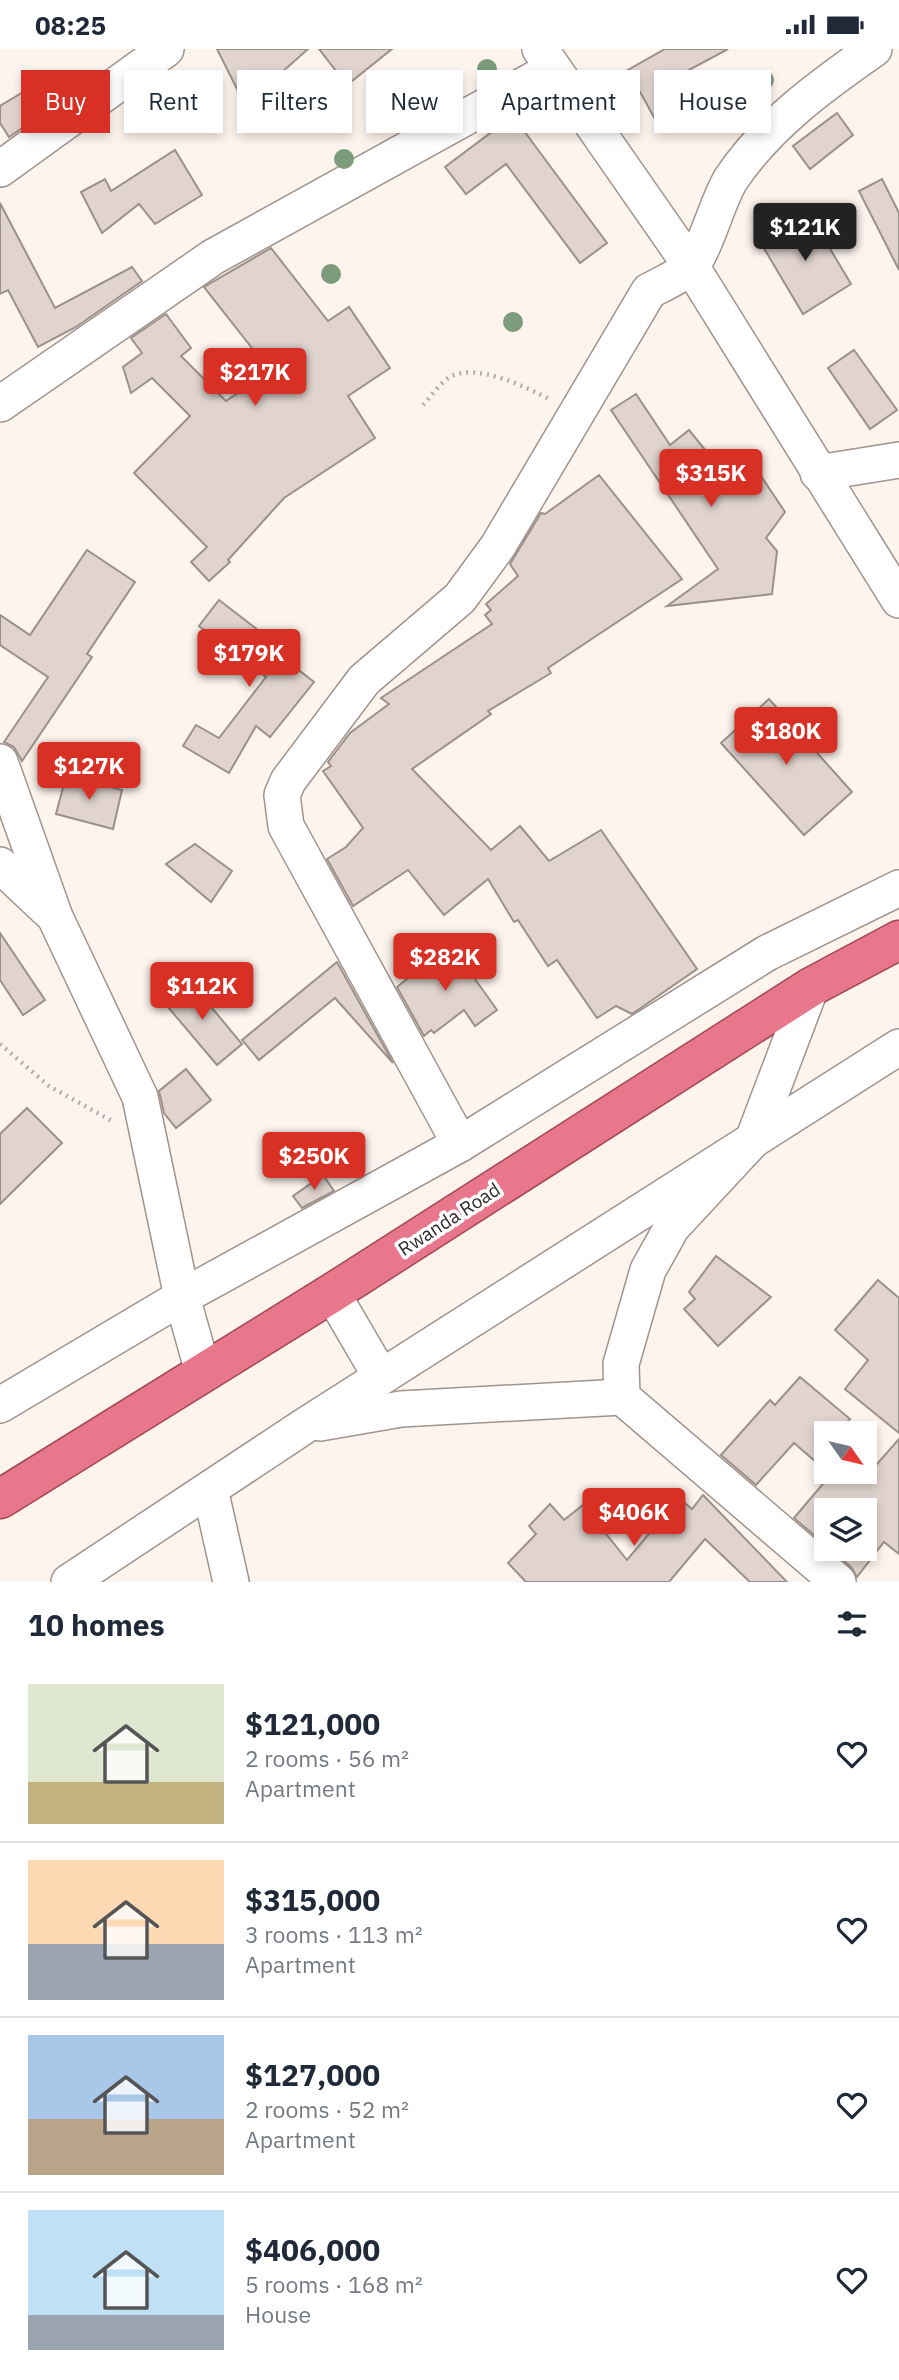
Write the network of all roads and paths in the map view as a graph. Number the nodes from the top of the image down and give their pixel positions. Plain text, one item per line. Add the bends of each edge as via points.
1 (166, 49) edge
2 (874, 49) edge
3 (546, 59) edge
4 (0, 169) edge
5 (691, 266) junction
6 (0, 404) edge
7 (424, 405) dead end
8 (579, 410) junction
9 (899, 460) edge
10 (818, 473) junction
11 (899, 600) edge
12 (0, 762) edge
13 (0, 865) edge
14 (899, 888) edge
15 (55, 917) junction
16 (899, 940) edge
17 (811, 986) junction
18 (0, 1044) edge
19 (899, 1048) edge
20 (753, 1140) junction
21 (149, 1141) junction
22 (460, 1145) junction
23 (332, 1293) junction
24 (182, 1297) junction
25 (203, 1372) junction
26 (381, 1377) junction
27 (622, 1397) junction
28 (0, 1405) edge
29 (306, 1425) junction
30 (210, 1489) junction
31 (0, 1499) edge
32 (69, 1582) edge
33 (231, 1582) edge
34 (838, 1582) edge

1 - 4 street
2 - 5 street via 816,90 754,149 730,180
3 - 5 street
3 - 6 street via 214,257
5 - 8 street via 649,291
5 - 10 street
7 - 8 path via 451,376 469,373 520,382
8 - 22 street via 472,584 364,681 282,795 286,826
9 - 10 street
10 - 11 street
12 - 15 street
13 - 15 street
14 - 22 street via 767,953
15 - 21 street via 130,1070
16 - 17 highway, Rwanda Road
17 - 20 street
17 - 23 highway, Rwanda Road
18 - 21 path via 49,1086
19 - 20 street
20 - 26 street
20 - 27 street via 672,1227 648,1271 621,1364
21 - 24 street
22 - 24 street
23 - 25 highway, Rwanda Road
23 - 26 street
24 - 25 street
24 - 28 street
25 - 31 highway, Rwanda Road
26 - 29 street
27 - 29 street via 401,1409
27 - 34 street
29 - 30 street
30 - 32 street
30 - 33 street

